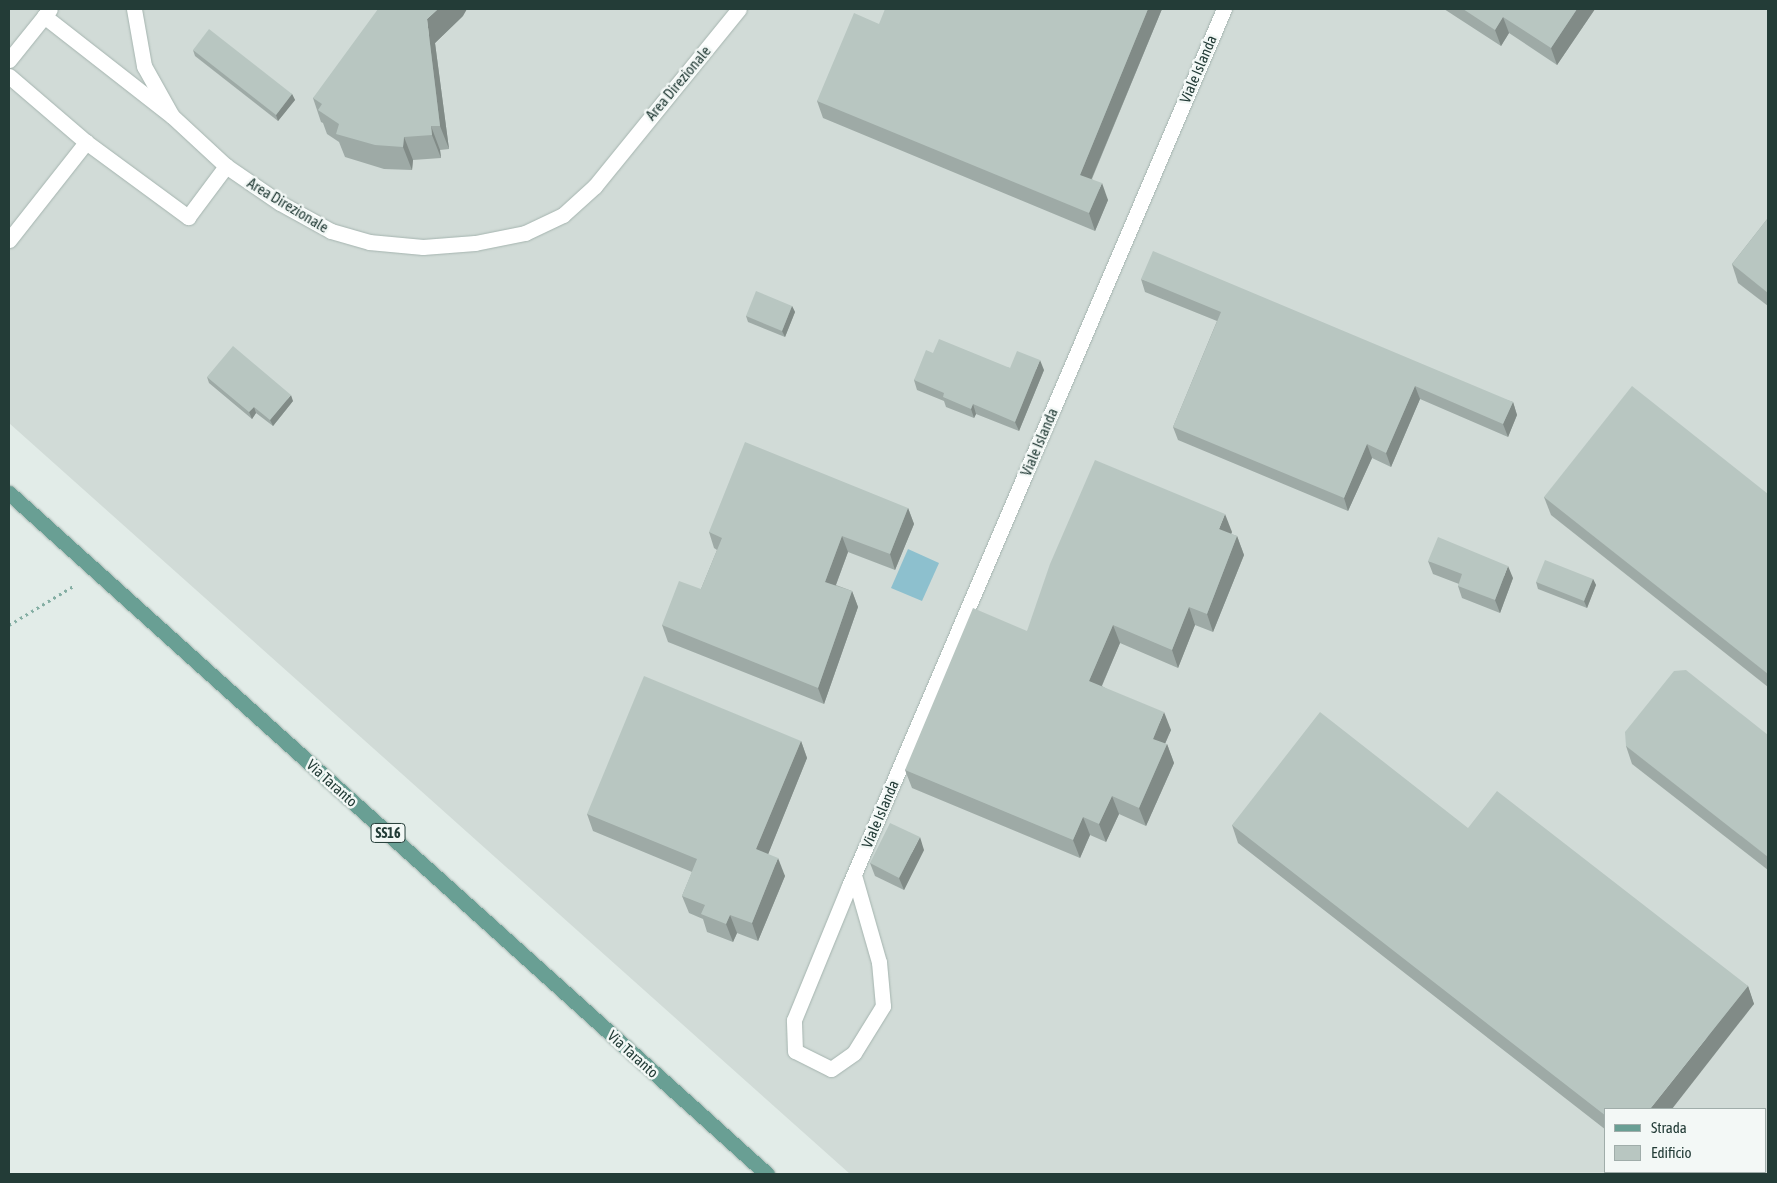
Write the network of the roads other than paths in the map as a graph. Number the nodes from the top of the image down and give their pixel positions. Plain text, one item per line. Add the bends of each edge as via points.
1 (134, 9) edge
2 (739, 9) edge
3 (1224, 9) edge
4 (47, 12) edge
5 (9, 60) edge
6 (9, 76) edge
7 (172, 116) junction
8 (86, 142) junction
9 (226, 166) junction
10 (9, 240) edge
11 (9, 493) edge
12 (854, 875) junction
13 (767, 1174) edge

1 - 7 street, Area Direzionale via 144,66
2 - 9 street, Area Direzionale via 595,186 563,215 525,233 475,244 424,247 369,242 331,232 280,203
3 - 12 street, Viale Islanda
4 - 5 street
4 - 7 street
6 - 8 street
7 - 9 street, Area Direzionale
8 - 9 street via 188,217
8 - 10 street
11 - 13 main road, Via Taranto / SS16
12 - 12 street, Viale Islanda via 794,1020 795,1051 830,1069 854,1053 883,1006 879,962

